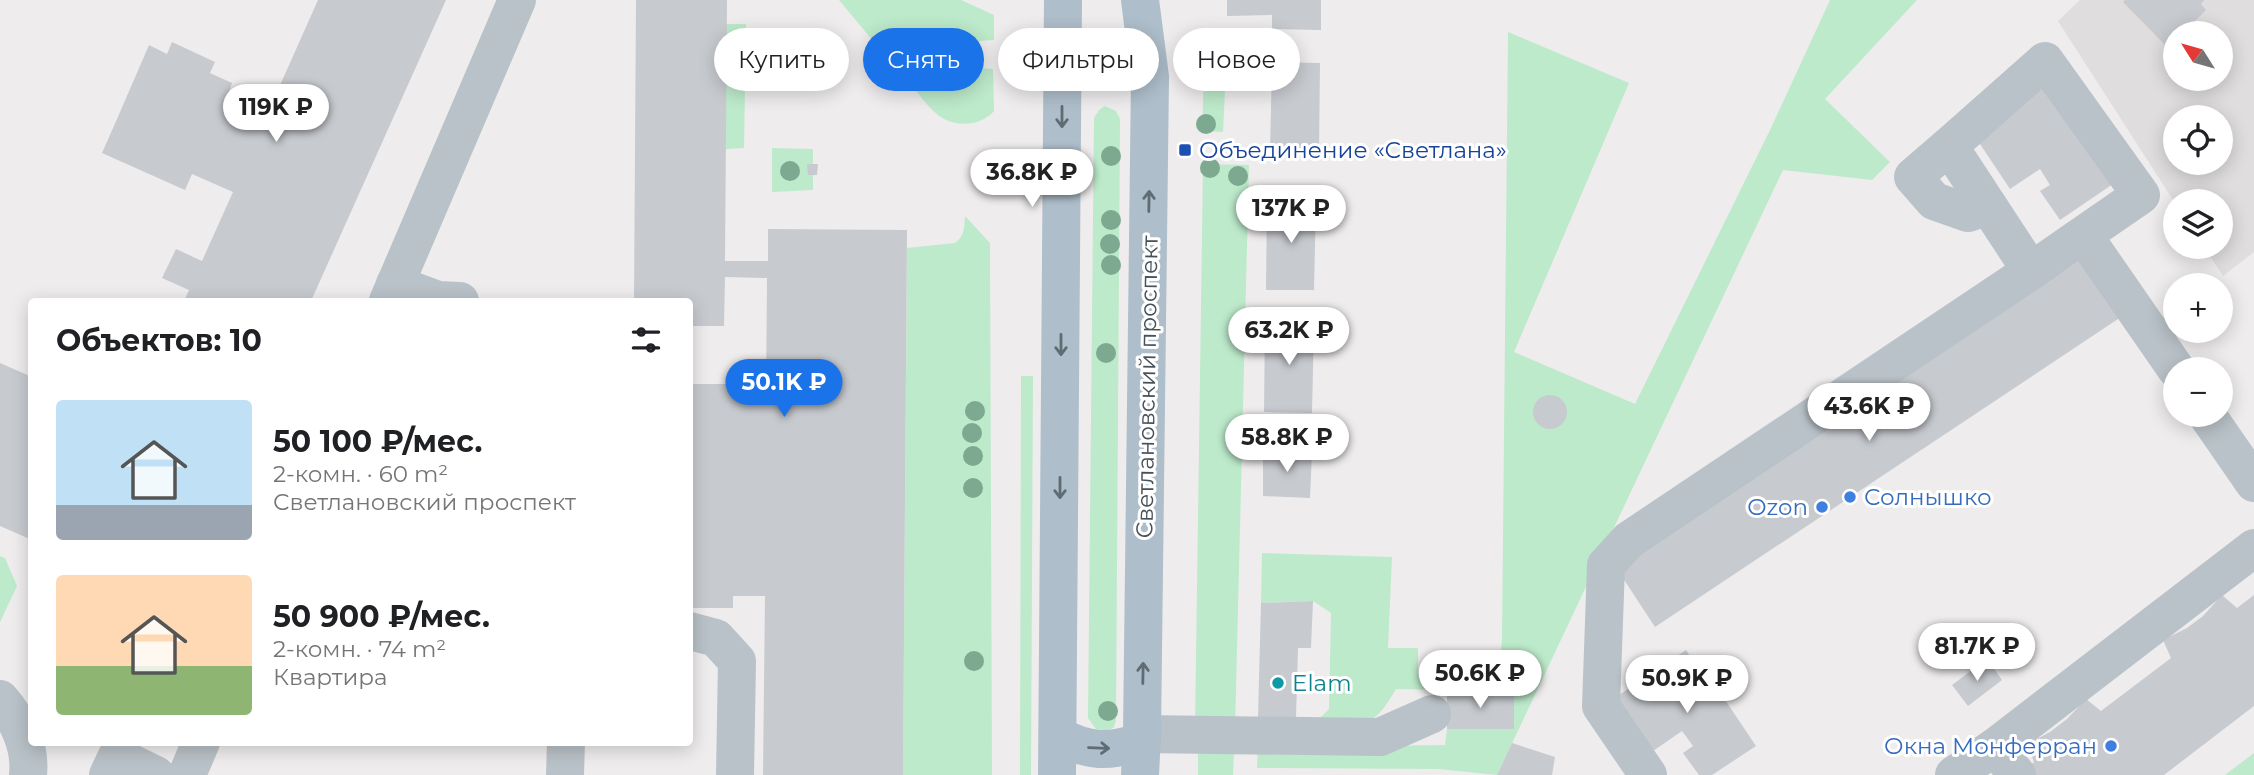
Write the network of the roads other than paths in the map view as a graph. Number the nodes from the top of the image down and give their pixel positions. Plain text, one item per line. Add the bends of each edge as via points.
1 (517, 0) edge
2 (1063, 0) edge
3 (1140, 0) edge
4 (2084, 236) junction
5 (2031, 271) junction
6 (391, 292) edge
7 (426, 298) edge
8 (2168, 357) edge
9 (2215, 427) edge
10 (2254, 483) edge
11 (2254, 548) edge
12 (693, 632) edge
13 (0, 699) edge
14 (1432, 714) dead end
15 (1058, 736) junction
16 (199, 746) edge
17 (566, 746) edge
18 (1141, 750) edge
19 (2006, 761) edge
20 (28, 775) edge
21 (108, 775) edge
22 (156, 775) edge
23 (187, 775) edge
24 (565, 775) edge
25 (735, 775) edge
26 (1057, 775) edge
27 (1648, 775) edge
28 (1954, 775) edge

1 - 6 lane
2 -> 15 main road
18 -> 3 main road, Светлановский проспект via 1150,77
4 - 5 lane
4 - 5 lane via 2141,195 2045,61 1949,146
4 - 8 lane
5 - 27 lane via 1629,540 1606,565 1601,706
6 - 7 lane
9 - 10 lane
11 - 19 lane
12 - 25 lane via 716,638 737,661
13 - 20 lane via 14,715 24,741
14 - 18 lane via 1380,737
15 -> 18 main road via 1079,747
15 - 26 main road
16 - 23 lane
17 - 24 lane
19 - 28 lane
21 - 22 lane via 117,756

